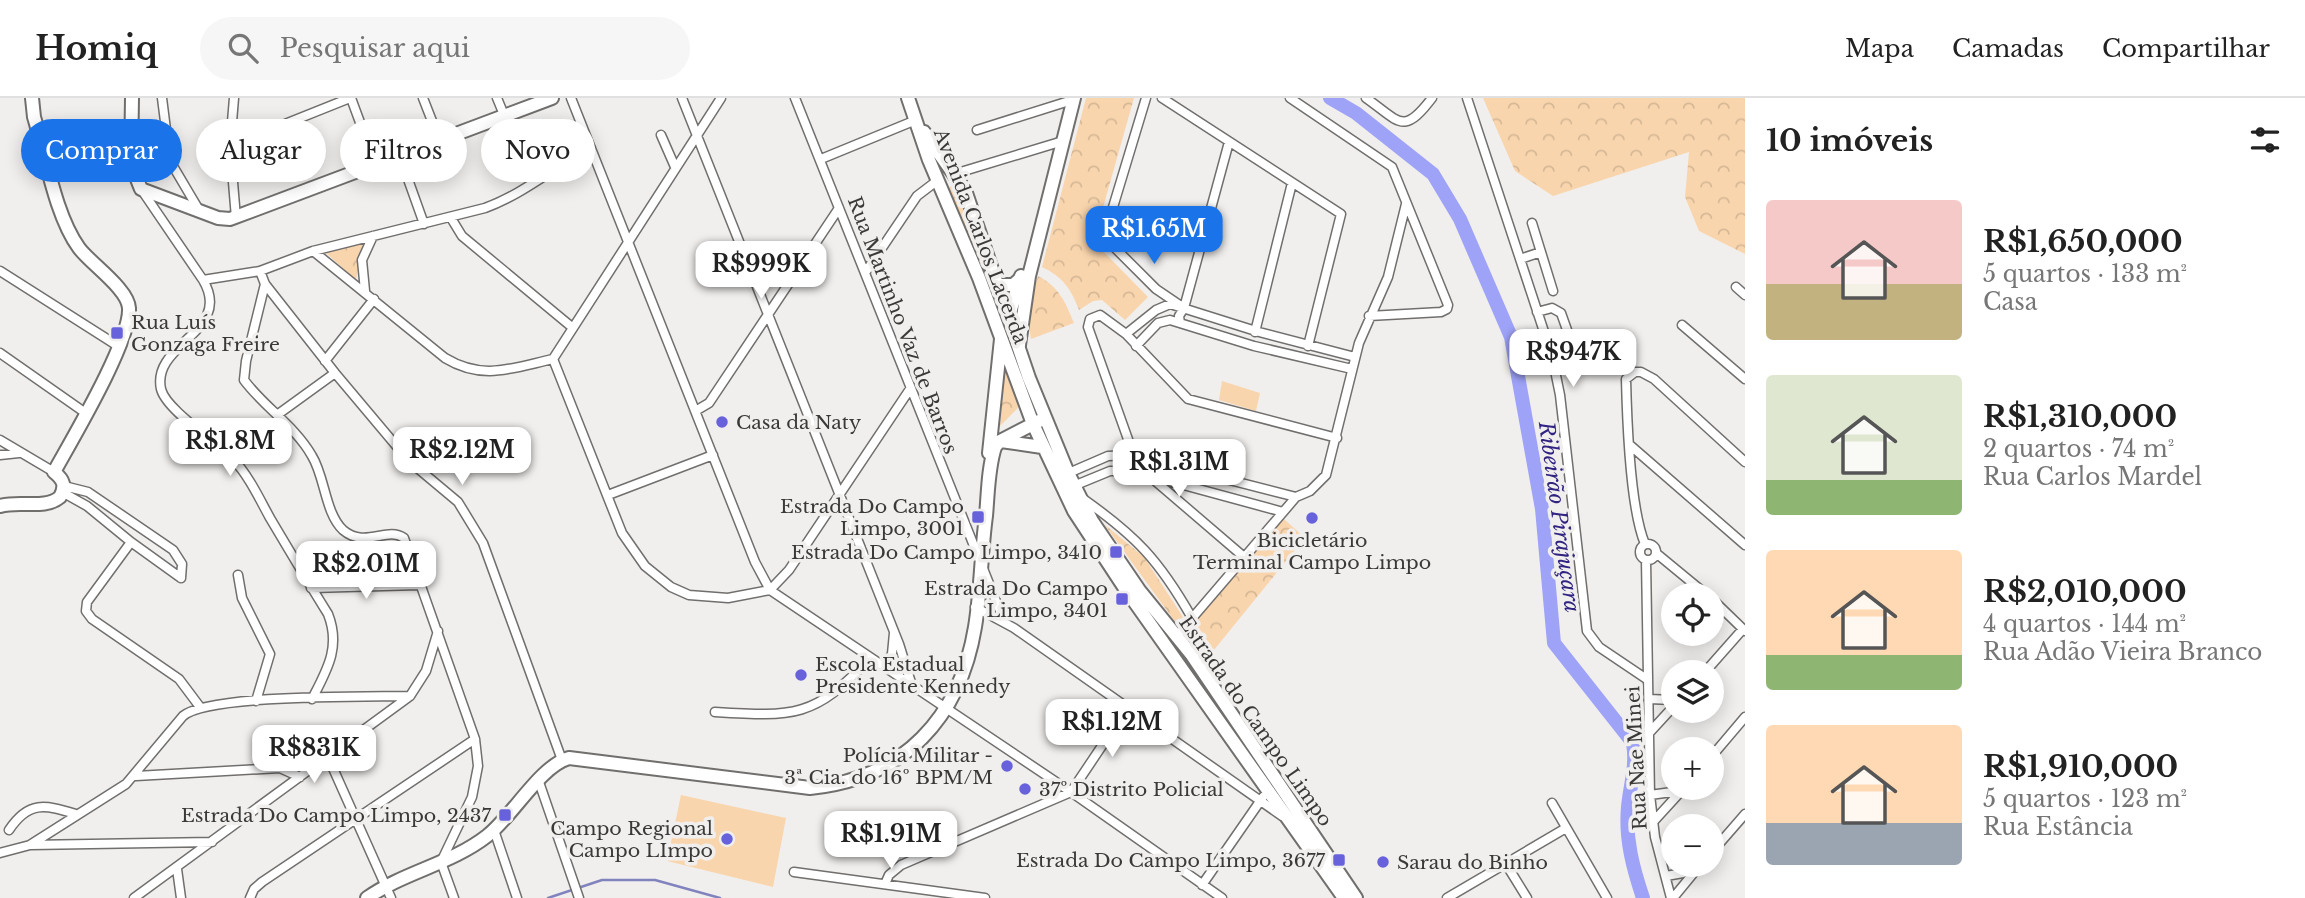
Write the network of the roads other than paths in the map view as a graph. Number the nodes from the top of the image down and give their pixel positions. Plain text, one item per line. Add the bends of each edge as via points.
1 (32, 98) edge
2 (132, 98) edge
3 (162, 98) edge
4 (234, 98) edge
5 (350, 98) edge
6 (423, 98) edge
7 (497, 98) edge
8 (552, 98) edge
9 (571, 98) edge
10 (682, 98) edge
11 (721, 98) edge
12 (795, 98) edge
13 (908, 98) edge
14 (1146, 98) edge
15 (1162, 98) edge
16 (1290, 98) edge
17 (1366, 98) edge
18 (1432, 98) edge
19 (1467, 98) edge
20 (1069, 99) edge
21 (504, 115) junction
22 (232, 119) edge
23 (298, 119) edge
24 (358, 119) edge
25 (431, 119) edge
26 (579, 119) edge
27 (916, 120) junction
28 (467, 129) edge
29 (977, 130) dead end
30 (697, 134) junction
31 (661, 135) dead end
32 (1230, 142) junction
33 (1059, 143) junction
34 (595, 158) edge
35 (821, 159) junction
36 (675, 167) junction
37 (952, 171) junction
38 (340, 177) edge
39 (937, 179) junction
40 (233, 182) edge
41 (408, 182) edge
42 (533, 182) edge
43 (1292, 183) junction
44 (141, 189) junction
45 (1406, 204) junction
46 (839, 208) junction
47 (201, 212) junction
48 (236, 218) junction
49 (451, 218) junction
50 (1532, 223) dead end
51 (424, 224) junction
52 (373, 236) junction
53 (628, 241) junction
54 (313, 251) junction
55 (1541, 252) junction
56 (1520, 260) junction
57 (0, 271) edge
58 (260, 271) junction
59 (865, 274) junction
60 (1020, 279) junction
61 (203, 280) junction
62 (265, 284) junction
63 (999, 285) junction
64 (1737, 287) dead end
65 (365, 291) junction
66 (1553, 292) dead end
67 (1745, 295) edge
68 (374, 299) junction
69 (1184, 308) junction
70 (1537, 312) junction
71 (768, 316) junction
72 (1009, 316) junction
73 (1369, 316) junction
74 (1180, 323) junction
75 (1682, 325) dead end
76 (573, 328) junction
77 (1255, 331) junction
78 (1126, 334) junction
79 (1002, 337) junction
80 (118, 346) junction
81 (1136, 346) junction
82 (1308, 346) junction
83 (1019, 349) junction
84 (0, 353) edge
85 (1355, 357) junction
86 (553, 359) junction
87 (325, 361) junction
88 (1578, 361) dead end
89 (1011, 365) junction
90 (1352, 369) junction
91 (335, 373) junction
92 (997, 373) junction
93 (1029, 378) junction
94 (1745, 379) edge
95 (910, 389) junction
96 (697, 410) junction
97 (87, 414) junction
98 (277, 415) junction
99 (1045, 418) junction
100 (1032, 424) junction
101 (1337, 438) junction
102 (0, 440) edge
103 (1000, 441) junction
104 (1630, 446) junction
105 (1042, 447) junction
106 (19, 453) junction
107 (0, 455) edge
108 (713, 455) junction
109 (1132, 455) junction
110 (1745, 462) edge
111 (54, 472) junction
112 (1140, 473) junction
113 (1151, 477) junction
114 (1068, 485) junction
115 (63, 489) junction
116 (839, 493) junction
117 (608, 495) junction
118 (1296, 497) junction
119 (0, 506) edge
120 (1283, 512) junction
121 (1088, 514) junction
122 (1106, 515) junction
123 (131, 542) junction
124 (1645, 544) junction
125 (1745, 545) edge
126 (1656, 553) junction
127 (1244, 557) junction
128 (979, 560) junction
129 (1646, 560) junction
130 (238, 575) dead end
131 (1692, 583) edge
132 (419, 585) junction
133 (311, 588) junction
134 (769, 590) junction
135 (975, 607) junction
136 (1724, 611) edge
137 (1192, 618) junction
138 (1004, 621) junction
139 (894, 630) junction
140 (1744, 630) edge
141 (438, 631) junction
142 (1176, 636) junction
143 (1163, 642) junction
144 (1191, 654) junction
145 (1649, 656) junction
146 (870, 658) junction
147 (1715, 660) edge
148 (884, 667) junction
149 (1628, 667) junction
150 (1648, 680) junction
151 (912, 686) junction
152 (410, 696) junction
153 (312, 699) junction
154 (1649, 699) junction
155 (1661, 700) edge
156 (256, 701) junction
157 (200, 707) junction
158 (1128, 707) junction
159 (946, 709) junction
160 (715, 712) dead end
161 (1745, 717) edge
162 (1661, 720) edge
163 (1650, 732) junction
164 (475, 738) junction
165 (1724, 742) edge
166 (328, 757) junction
167 (562, 760) junction
168 (136, 776) junction
169 (300, 777) junction
170 (539, 782) junction
171 (1269, 789) junction
172 (1071, 792) junction
173 (1661, 793) edge
174 (1650, 795) junction
175 (1672, 800) edge
176 (1261, 801) junction
177 (1552, 803) dead end
178 (76, 814) junction
179 (1745, 814) edge
180 (357, 821) junction
181 (1653, 822) junction
182 (1292, 823) junction
183 (1566, 828) junction
184 (9, 830) dead end
185 (494, 830) junction
186 (1724, 838) edge
187 (212, 842) junction
188 (30, 845) junction
189 (0, 853) edge
190 (1661, 855) edge
191 (441, 862) junction
192 (1506, 864) junction
193 (177, 869) junction
194 (794, 872) dead end
195 (1666, 877) edge
196 (1689, 877) edge
197 (386, 884) junction
198 (885, 884) junction
199 (1202, 885) junction
200 (134, 898) edge
201 (181, 898) edge
202 (250, 898) edge
203 (367, 898) edge
204 (391, 898) edge
205 (454, 898) edge
206 (517, 898) edge
207 (579, 898) edge
208 (985, 898) edge
209 (1222, 898) edge
210 (1344, 898) edge
211 (1356, 898) edge
212 (1447, 898) edge
213 (1527, 898) edge
214 (1607, 898) edge
215 (1672, 898) edge

1 - 80 main road via 69,232 129,304
2 - 44 main road via 131,163
3 - 47 street via 170,161
4 - 22 street
5 - 23 street
5 - 24 street
6 - 25 street
7 - 21 street
8 - 21 main road
9 - 26 street
10 - 30 street
11 - 30 street
12 - 35 street, Rua Martinho Vaz de Barros
13 - 27 main road, Avenida Carlos Lacerda
14 - 69 street via 1105,235 1156,289
15 - 32 street
16 - 45 street via 1385,160 1396,173
17 - 18 street via 1407,122 1416,119
19 - 56 street
20 - 29 street
20 - 33 main road
21 - 28 main road
27 - 35 street
27 - 37 main road, Avenida Carlos Lacerda
27 - 39 main road, Avenida Carlos Lacerda
30 - 36 street
30 - 71 street
31 - 36 street
32 - 43 street
32 - 69 street
33 - 37 street
33 - 60 main road
33 - 83 main road via 1029,276
34 - 53 street
35 - 46 street, Rua Martinho Vaz de Barros
36 - 53 street
37 - 39 main road via 941,169
37 - 63 main road, Avenida Carlos Lacerda via 965,190
38 - 48 main road
39 - 59 street via 917,195
39 - 79 main road, Avenida Carlos Lacerda
40 - 48 street
41 - 51 street
42 - 49 street via 508,199
43 - 77 street
43 - 82 street via 1341,214
44 - 47 main road
44 - 61 street
45 - 73 street via 1388,276
45 - 73 street via 1447,309
46 - 59 street, Rua Martinho Vaz de Barros
46 - 71 street
47 - 48 main road
49 - 51 street
49 - 76 street via 462,236
50 - 55 street
51 - 52 street
52 - 54 street
52 - 65 street via 362,260
53 - 76 street
53 - 96 street
54 - 58 street
54 - 65 street
55 - 56 street
55 - 66 street
56 - 70 street
57 - 80 street
58 - 61 street
58 - 62 street
59 - 95 street, Rua Martinho Vaz de Barros
60 - 63 main road via 1013,285
60 - 72 main road
61 - 133 street via 210,295 208,316 167,361 161,390 240,467
62 - 87 street
62 - 98 street via 244,380
63 - 72 main road, Avenida Carlos Lacerda
64 - 67 street
65 - 68 street
68 - 86 street via 462,368 494,372
68 - 87 street
69 - 74 street
69 - 77 street
69 - 78 street via 1163,305
70 - 88 street via 1552,308 1560,313
70 - 149 street via 1560,396 1587,631 1599,647
71 - 96 street via 709,403
71 - 116 street
72 - 79 main road
72 - 83 main road, Avenida Carlos Lacerda
73 - 85 street
74 - 81 street via 1165,320
74 - 90 street
75 - 94 street
76 - 86 street
77 - 82 street
78 - 81 street
78 - 109 street via 1103,316 1089,322
79 - 89 main road, Avenida Carlos Lacerda
79 - 92 main road
80 - 97 main road
81 - 101 street via 1188,399
82 - 85 street
83 - 93 main road, Estrada do Campo Limpo
84 - 97 street
85 - 90 street
86 - 117 street
87 - 91 street
89 - 92 main road
89 - 93 main road
89 - 100 main road, Estrada do Campo Limpo
90 - 101 street
91 - 98 street
91 - 167 street via 409,461 458,502 476,527
92 - 128 main road
93 - 99 main road, Estrada do Campo Limpo
95 - 116 street
95 - 128 street, Rua Martinho Vaz de Barros
96 - 108 street
97 - 111 main road
98 - 132 street via 312,456 343,530 363,539 402,536
99 - 100 main road
99 - 114 main road, Estrada do Campo Limpo
100 - 103 main road
100 - 105 main road, Estrada do Campo Limpo
101 - 118 street via 1326,475
102 - 106 street
103 - 105 main road
103 - 128 main road via 993,453
104 - 110 street via 1626,379 1641,372
104 - 124 street
104 - 125 street
105 - 114 main road, Estrada do Campo Limpo
106 - 107 street
106 - 111 street
108 - 117 street
108 - 134 street
109 - 112 street
109 - 114 street via 1108,457
109 - 118 street
111 - 115 main road via 62,479
112 - 113 street
112 - 114 street via 1110,471
113 - 120 street
113 - 127 street
114 - 121 main road, Estrada do Campo Limpo
114 - 122 street
114 - 143 main road, Estrada do Campo Limpo via 1092,540
115 - 119 main road via 48,503
115 - 123 street
115 - 123 street via 88,492 177,552 181,578
116 - 134 street via 789,570
116 - 139 street
117 - 134 street via 632,551 671,587 713,598
118 - 120 street
120 - 127 street
121 - 122 street
121 - 142 main road, Estrada do Campo Limpo
122 - 137 street via 1151,554
123 - 157 street via 87,602 86,611 179,679
124 - 126 street via 1653,546
124 - 129 street via 1639,552
126 - 129 street
126 - 131 street
127 - 137 street
128 - 135 main road
128 - 138 street, Rua Martinho Vaz de Barros
129 - 145 street, Rua Nae Minei
130 - 156 street via 243,598 270,654
132 - 133 street
132 - 141 street
133 - 153 street via 328,614 335,640 330,664
134 - 146 street
135 - 138 street
135 - 159 main road via 966,660
136 - 140 street
137 - 142 street
138 - 158 street
139 - 148 street via 892,654
139 - 151 street
140 - 147 street
141 - 152 street via 426,671
141 - 164 street
142 - 144 main road, Estrada do Campo Limpo
143 - 144 main road
143 - 171 main road, Estrada do Campo Limpo
144 - 211 main road, Estrada do Campo Limpo
145 - 149 street, Rua Nae Minei via 1640,666
145 - 150 street, Rua Nae Minei
146 - 148 street
146 - 160 street via 829,698 811,708 790,714
148 - 151 street
149 - 150 street
150 - 154 street, Rua Nae Minei
151 - 159 street
152 - 153 street
152 - 166 street
153 - 156 street
154 - 155 street
154 - 163 street, Rua Nae Minei
156 - 157 street
157 - 168 street via 183,716
158 - 172 street
158 - 176 street
159 - 167 main road via 924,737 899,758 834,786 790,787 582,758
159 - 172 street
161 - 165 street
162 - 163 street
163 - 174 street, Rua Nae Minei
164 - 180 street
164 - 191 street via 477,783
166 - 169 street
166 - 180 street
167 - 170 main road
168 - 169 street via 280,768
168 - 178 street
169 - 187 street
170 - 185 main road
170 - 207 street
171 - 176 street
171 - 182 main road, Estrada do Campo Limpo
172 - 198 street via 901,865
172 - 199 street
173 - 174 street
174 - 181 street, Rua Nae Minei
175 - 181 street
176 - 182 street
176 - 199 street
177 - 183 street
178 - 184 street via 54,807 32,808
178 - 188 street
179 - 186 street
180 - 197 street
180 - 202 street via 338,829 262,882
181 - 190 street, Rua Nae Minei
182 - 210 main road, Estrada do Campo Limpo
183 - 192 street
183 - 214 street
185 - 191 main road
185 - 206 street
187 - 188 street
187 - 193 street
188 - 189 street
191 - 197 main road
191 - 205 street
192 - 212 street
192 - 213 street
193 - 200 street
193 - 201 street
194 - 198 street
195 - 215 street, Rua Nae Minei
196 - 215 street
197 - 203 main road
197 - 204 street
198 - 208 street
199 - 209 street

